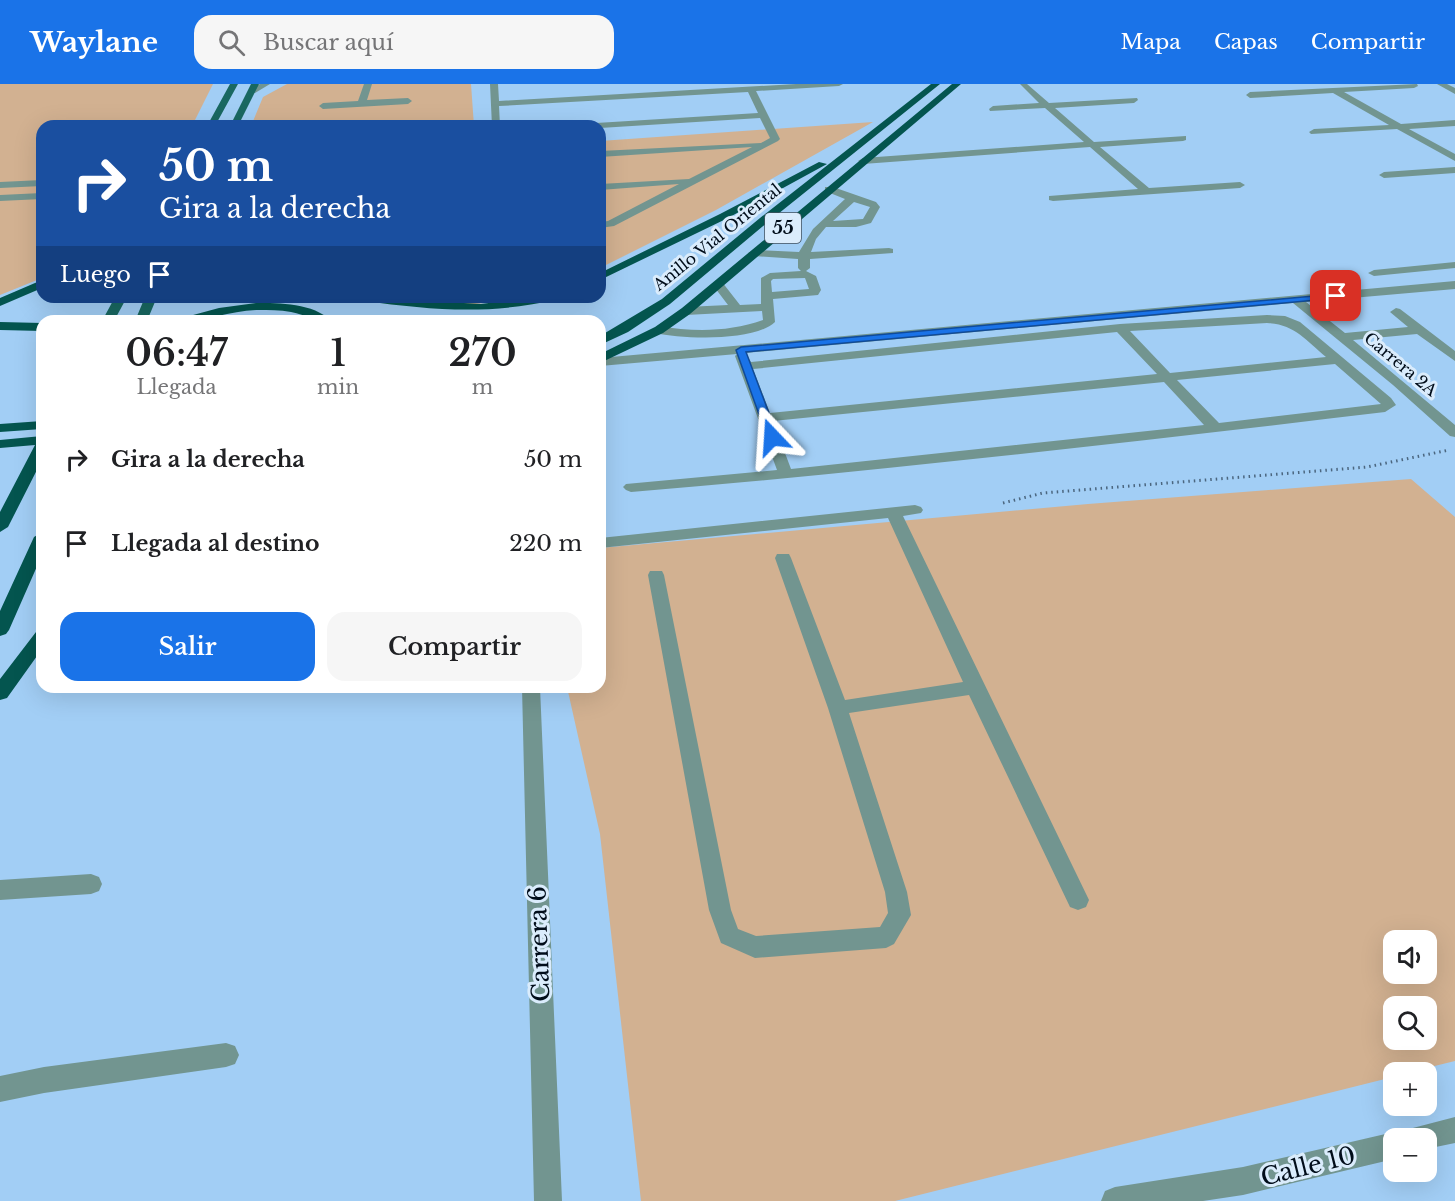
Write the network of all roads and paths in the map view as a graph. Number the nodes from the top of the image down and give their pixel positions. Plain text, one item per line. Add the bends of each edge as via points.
1 (234, 84) edge
2 (266, 84) edge
3 (368, 84) edge
4 (494, 84) edge
5 (839, 84) edge
6 (936, 84) edge
7 (957, 84) edge
8 (1035, 84) edge
9 (1322, 84) edge
10 (1441, 84) edge
11 (1414, 86) dead end
12 (253, 87) edge
13 (751, 90) junction
14 (1333, 90) junction
15 (1455, 91) edge
16 (1250, 95) dead end
17 (1134, 100) dead end
18 (408, 101) dead end
19 (362, 103) junction
20 (494, 104) junction
21 (1046, 105) junction
22 (323, 106) dead end
23 (993, 109) dead end
24 (762, 115) junction
25 (214, 120) edge
26 (237, 120) edge
27 (495, 120) edge
28 (1455, 123) edge
29 (606, 125) edge
30 (1398, 126) junction
31 (1314, 132) dead end
32 (1183, 138) dead end
33 (768, 143) junction
34 (1094, 145) junction
35 (880, 147) junction
36 (856, 148) junction
37 (606, 154) edge
38 (916, 158) junction
39 (1455, 158) edge
40 (863, 161) junction
41 (1455, 170) edge
42 (1384, 175) dead end
43 (693, 181) junction
44 (36, 183) edge
45 (0, 185) edge
46 (1240, 185) dead end
47 (606, 187) edge
48 (829, 189) junction
49 (1146, 191) junction
50 (36, 196) edge
51 (0, 198) edge
52 (852, 198) junction
53 (1053, 198) dead end
54 (606, 224) edge
55 (824, 224) junction
56 (889, 251) dead end
57 (754, 253) junction
58 (804, 256) junction
59 (1455, 265) edge
60 (1374, 273) dead end
61 (606, 274) edge
62 (805, 274) junction
63 (718, 284) junction
64 (1455, 285) edge
65 (36, 287) edge
66 (1296, 300) junction
67 (768, 301) junction
68 (0, 302) edge
69 (404, 303) edge
70 (524, 303) edge
71 (736, 308) junction
72 (686, 311) junction
73 (1396, 312) dead end
74 (209, 315) edge
75 (310, 315) edge
76 (0, 326) edge
77 (36, 327) edge
78 (1120, 328) junction
79 (1420, 330) junction
80 (656, 332) junction
81 (688, 336) junction
82 (1343, 337) junction
83 (606, 338) edge
84 (741, 350) junction
85 (696, 354) junction
86 (675, 356) junction
87 (1455, 357) edge
88 (606, 358) edge
89 (1338, 360) junction
90 (606, 361) edge
91 (746, 366) junction
92 (1166, 376) junction
93 (766, 418) junction
94 (36, 425) edge
95 (0, 428) edge
96 (1215, 428) junction
97 (1455, 433) edge
98 (36, 441) edge
99 (0, 444) edge
100 (1455, 449) edge
101 (36, 458) edge
102 (786, 475) junction
103 (21, 486) junction
104 (631, 487) dead end
105 (1003, 503) dead end
106 (0, 506) edge
107 (915, 510) dead end
108 (894, 513) junction
109 (0, 527) edge
110 (606, 542) edge
111 (36, 550) edge
112 (783, 558) dead end
113 (656, 575) dead end
114 (0, 630) edge
115 (36, 645) edge
116 (975, 687) junction
117 (0, 693) edge
118 (531, 693) edge
119 (838, 708) junction
120 (91, 884) dead end
121 (0, 890) edge
122 (1078, 900) dead end
123 (226, 1055) dead end
124 (0, 1089) edge
125 (1455, 1130) edge
126 (1437, 1134) edge
127 (1383, 1148) edge
128 (548, 1201) edge
129 (1115, 1201) edge

1 - 25 main road
2 - 12 street
3 - 19 street
4 - 20 street
5 - 13 street
6 - 36 highway, Anillo Vial Oriental / 55
7 - 35 highway, Anillo Vial Oriental / 55
8 - 21 street via 1023,85
9 - 14 street
10 - 15 street
11 - 14 street
12 - 26 main road
13 - 20 street
13 - 24 street
14 - 16 street
14 - 30 street
17 - 21 street
18 - 19 street
19 - 22 street
20 - 27 street
21 - 23 street
21 - 34 street
24 - 29 street
24 - 33 street via 775,139
28 - 30 street
30 - 31 street
30 - 39 street
32 - 34 street
33 - 37 street
33 - 43 street
34 - 38 street
34 - 49 street
35 - 38 street
35 - 40 highway, Anillo Vial Oriental / 55
36 - 61 highway
36 - 83 highway, Anillo Vial Oriental / 55 via 652,313
38 - 40 street
40 - 48 highway, Anillo Vial Oriental / 55
41 - 42 street
43 - 47 street
43 - 54 street
44 - 45 street
46 - 49 street
48 - 52 street
48 - 57 highway, Anillo Vial Oriental / 55
49 - 53 street
50 - 51 street
52 - 55 street
52 - 55 street via 875,207 867,220
55 - 58 street via 805,246
56 - 58 street
57 - 58 street
57 - 63 highway, Anillo Vial Oriental / 55
58 - 62 street
59 - 60 street
62 - 67 street via 770,276 765,280
62 - 67 street via 810,276 814,292
63 - 71 street
63 - 72 highway, Anillo Vial Oriental / 55
64 - 66 street
65 - 68 highway
66 - 82 street, Carrera 2A
66 - 84 street
67 - 71 street
67 - 81 street via 769,322
69 - 70 highway via 470,309
71 - 72 street
72 - 80 highway, Anillo Vial Oriental / 55
73 - 79 street
74 - 75 highway via 265,307
76 - 77 highway
78 - 89 street via 1285,320
78 - 91 street
78 - 92 street
79 - 82 street
79 - 87 street
80 - 81 street
80 - 86 street via 658,343
80 - 88 highway, Anillo Vial Oriental / 55
81 - 85 street
82 - 97 street, Carrera 2A
84 - 85 street
84 - 91 street
85 - 86 street
86 - 90 street
89 - 92 street
89 - 96 street via 1389,405
91 - 93 street
92 - 93 street
92 - 96 street
93 - 102 street
94 - 95 highway
96 - 102 street
98 - 99 highway
100 - 105 path via 1367,467 1043,493
101 - 103 highway
102 - 104 street
103 - 106 highway
103 - 109 highway
107 - 108 street
108 - 110 street
108 - 116 street
111 - 114 highway
112 - 119 street
113 - 119 street via 720,910 729,936 755,947 886,937 900,915
115 - 117 highway
116 - 119 street
116 - 122 street
118 - 128 street, Carrera 6
120 - 121 street
123 - 124 street
125 - 126 street
127 - 129 street, Calle 10 via 1243,1182

